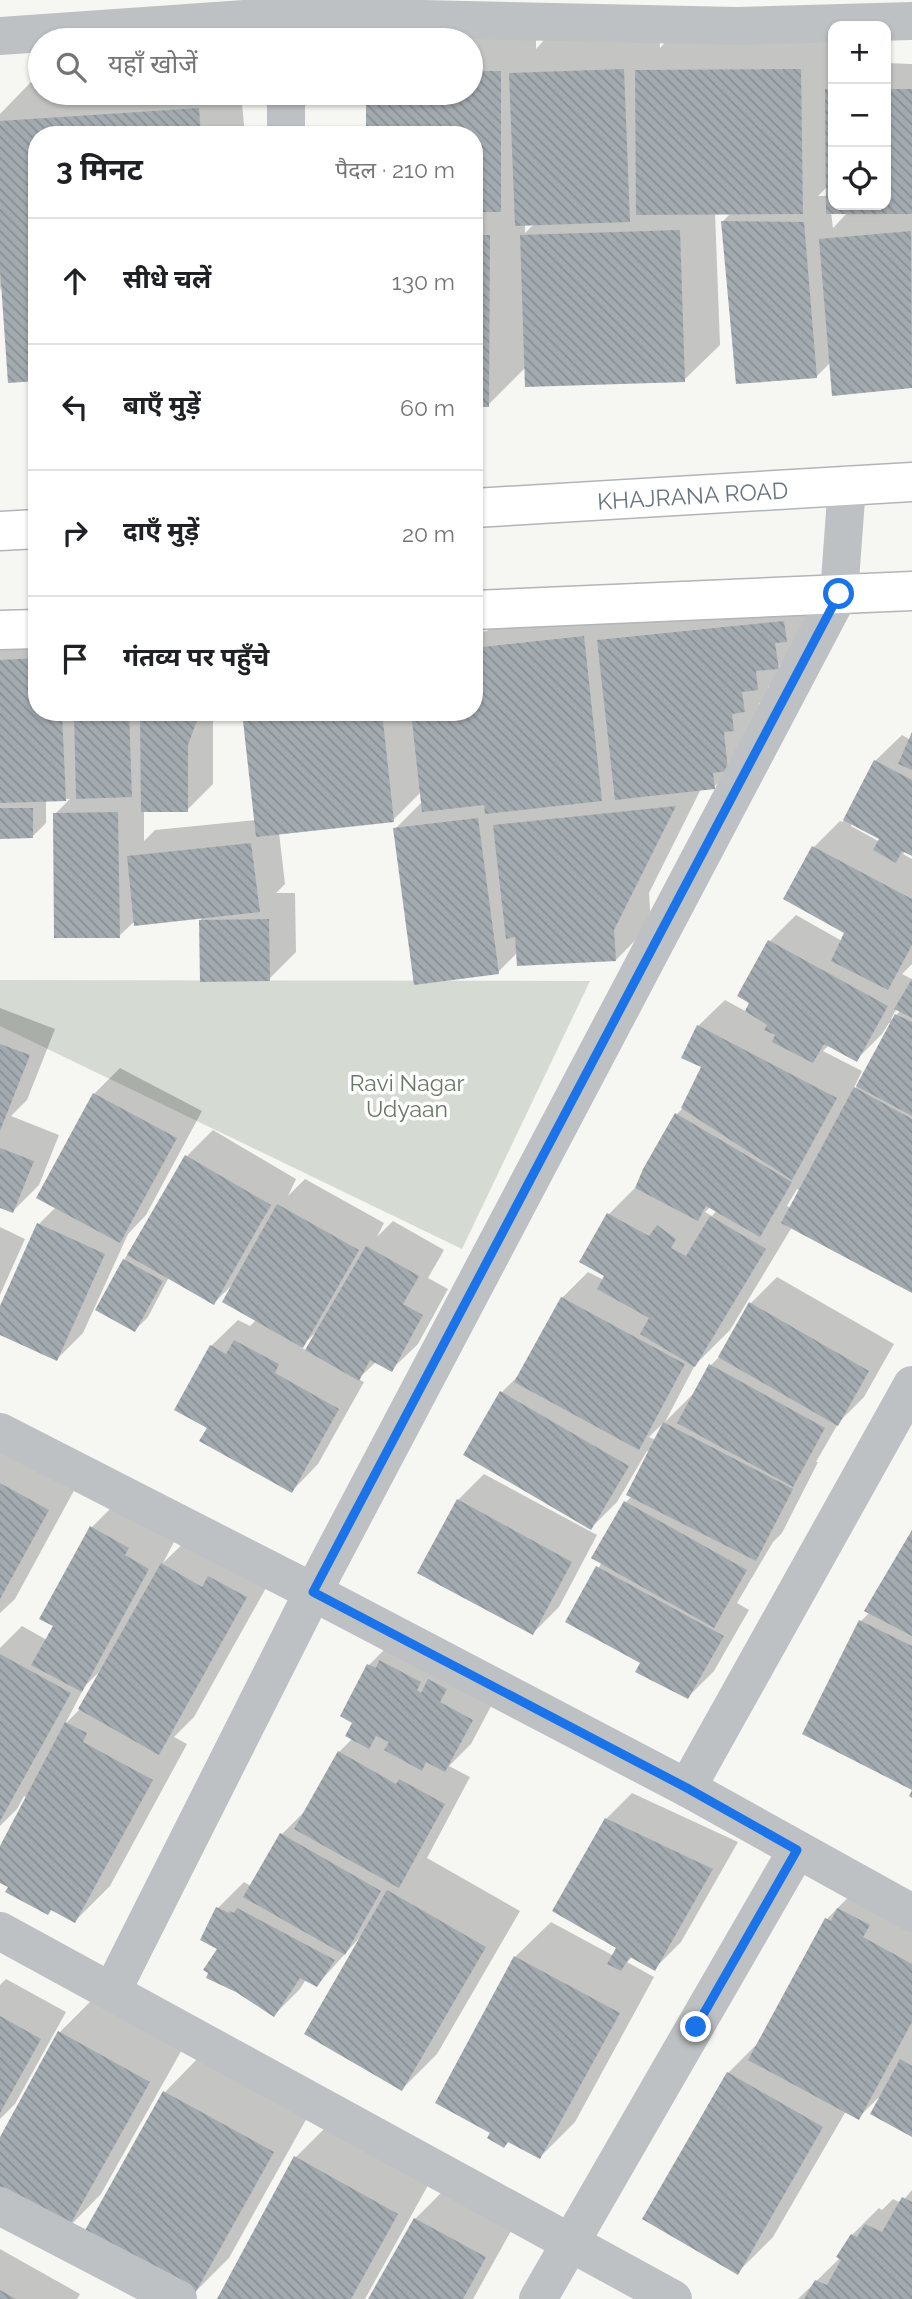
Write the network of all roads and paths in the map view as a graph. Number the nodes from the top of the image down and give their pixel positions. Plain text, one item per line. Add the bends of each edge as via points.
1 (739, 13) edge
2 (288, 19) edge
3 (912, 21) edge
4 (144, 28) edge
5 (28, 35) edge
6 (0, 37) edge
7 (286, 105) edge
8 (286, 126) edge
9 (912, 482) edge
10 (847, 485) junction
11 (483, 507) edge
12 (28, 529) edge
13 (0, 531) edge
14 (912, 591) edge
15 (839, 594) junction
16 (483, 610) edge
17 (28, 629) edge
18 (0, 630) edge
19 (912, 1385) edge
20 (0, 1432) edge
21 (313, 1592) junction
22 (687, 1788) junction
23 (797, 1850) junction
24 (912, 1913) edge
25 (0, 1931) edge
26 (112, 1991) junction
27 (0, 2206) edge
28 (570, 2243) junction
29 (178, 2299) edge
30 (538, 2299) edge
31 (673, 2299) edge

1 - 2 street
1 - 3 street
2 - 4 street
5 - 6 street
7 - 8 street
9 - 10 main road, KHAJRANA ROAD
10 - 11 main road, KHAJRANA ROAD
10 - 15 street
12 - 13 main road
14 - 15 main road
15 - 16 main road
15 - 21 street
17 - 18 main road
19 - 22 street
20 - 21 street
21 - 22 street
21 - 26 street
22 - 23 street
23 - 24 street
23 - 28 street
25 - 26 street
26 - 28 street
27 - 29 street
28 - 30 street
28 - 31 street

